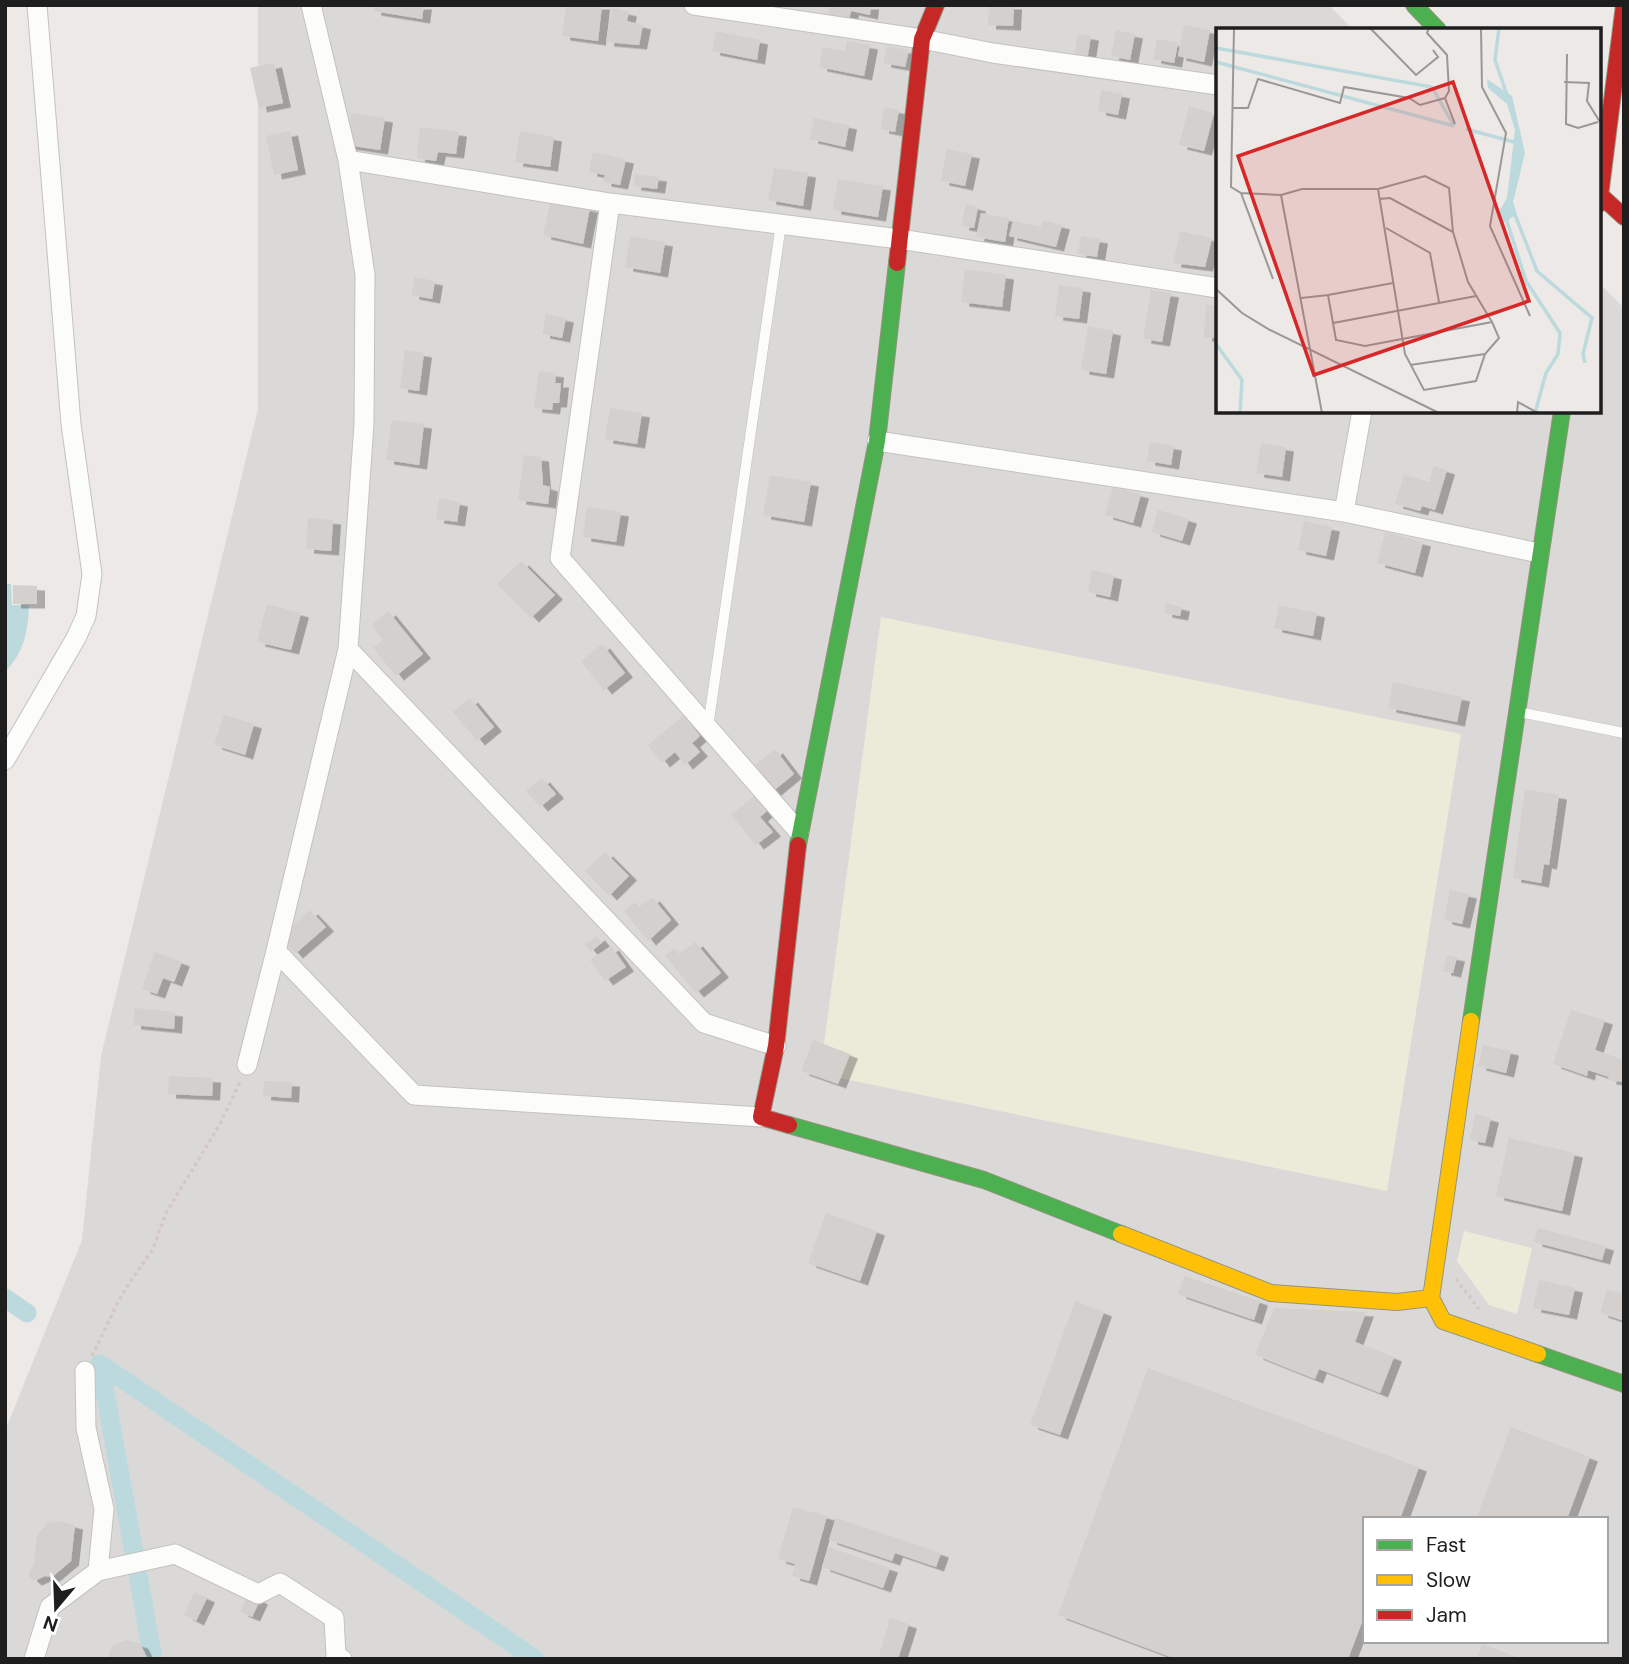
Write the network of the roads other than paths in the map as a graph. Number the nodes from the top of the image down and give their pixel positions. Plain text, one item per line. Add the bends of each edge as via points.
1 (37, 5) edge
2 (311, 5) edge
3 (694, 5) edge
4 (936, 5) edge
5 (1413, 5) edge
6 (1624, 5) edge
7 (1436, 28) edge
8 (922, 40) junction
9 (1216, 85) edge
10 (348, 160) junction
11 (1601, 190) edge
12 (1601, 199) edge
13 (610, 203) junction
14 (1624, 217) edge
15 (781, 224) junction
16 (899, 239) junction
17 (1216, 288) edge
18 (1362, 413) edge
19 (1562, 413) edge
20 (877, 441) junction
21 (1344, 512) junction
22 (1539, 553) junction
23 (348, 649) junction
24 (1515, 711) junction
25 (708, 728) junction
26 (1624, 733) edge
27 (5, 760) edge
28 (799, 832) junction
29 (276, 951) junction
30 (776, 1046) junction
31 (247, 1065) road end
32 (761, 1117) junction
33 (1431, 1298) junction
34 (85, 1371) road end
35 (1624, 1384) edge
36 (98, 1571) junction
37 (34, 1659) edge
38 (342, 1659) edge

1 - 27 street via 71,424 92,574 86,616 76,638
2 - 10 street
3 - 8 street
4 - 8 street
5 - 7 street
6 - 11 street
8 - 9 street
8 - 16 street
10 - 13 street
10 - 23 street via 365,275 364,424
12 - 14 street
13 - 15 street
13 - 25 street via 560,558
15 - 16 street
15 - 25 lane
16 - 17 street
16 - 20 street
18 - 21 street
19 - 22 street
20 - 21 street
20 - 28 street
21 - 22 street
22 - 24 street
23 - 29 street
23 - 30 street via 704,1023
24 - 26 lane
24 - 33 street
25 - 28 street
28 - 30 street
29 - 31 street
29 - 32 street via 414,1095
30 - 32 street
32 - 33 street via 984,1180 1271,1293 1397,1302
33 - 35 street via 1443,1321
34 - 36 street via 86,1428 104,1509
36 - 37 street via 51,1607
36 - 38 street via 175,1554 258,1594 280,1583 334,1618 337,1656

